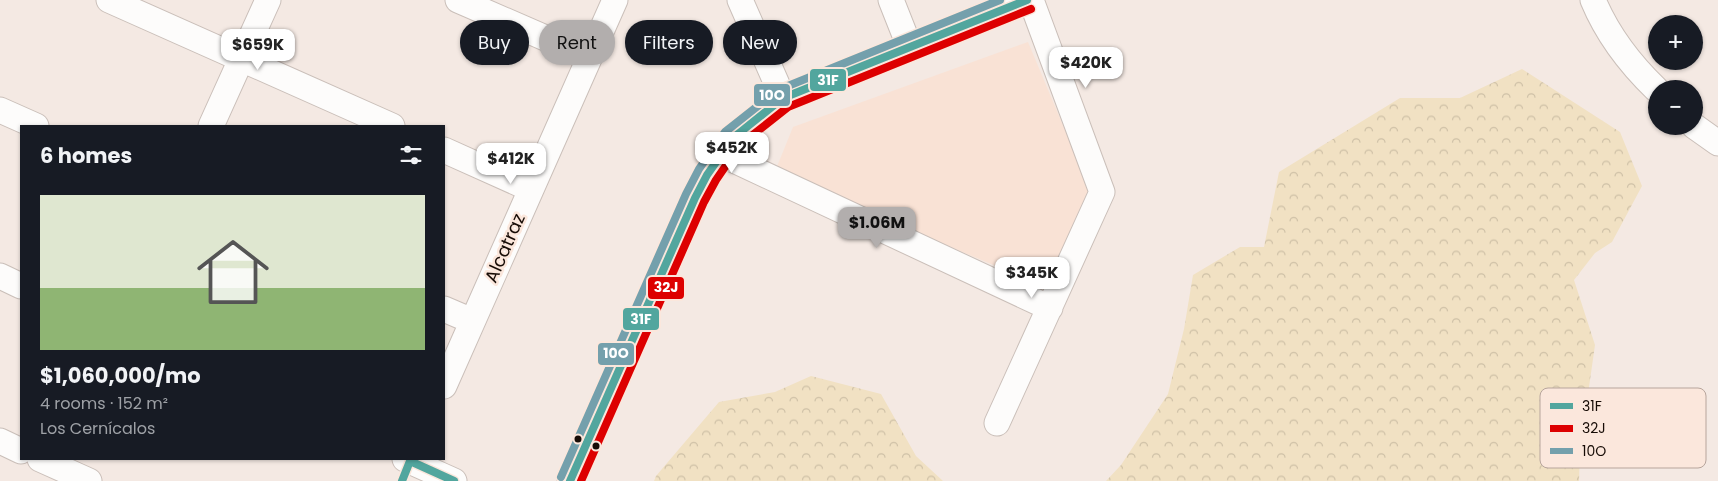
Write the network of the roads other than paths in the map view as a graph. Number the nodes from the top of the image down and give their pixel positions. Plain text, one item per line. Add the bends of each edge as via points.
1 (109, 0) edge
2 (268, 0) edge
3 (458, 0) edge
4 (615, 0) edge
5 (740, 0) edge
6 (891, 0) edge
7 (1027, 0) edge
8 (1031, 0) edge
9 (1593, 0) edge
10 (606, 20) edge
11 (539, 36) edge
12 (910, 48) junction
13 (241, 59) junction
14 (586, 65) edge
15 (1648, 81) edge
16 (783, 98) junction
17 (0, 110) edge
18 (34, 125) edge
19 (211, 125) edge
20 (390, 125) edge
21 (1703, 132) edge
22 (1718, 143) edge
23 (445, 150) edge
24 (721, 154) junction
25 (531, 188) junction
26 (0, 276) edge
27 (20, 286) edge
28 (445, 308) edge
29 (1050, 308) junction
30 (472, 321) junction
31 (445, 384) edge
32 (997, 423) dead end
33 (0, 441) edge
34 (20, 450) edge
35 (407, 465) edge
36 (53, 466) edge
37 (89, 481) edge
38 (454, 481) edge
39 (570, 481) edge

1 - 13 street
2 - 13 street
3 - 11 street
4 - 10 street, Alcatraz
5 - 16 street
6 - 12 street
7 - 12 street
8 - 29 street via 1102,192
9 - 15 street via 1620,51
12 - 16 street
13 - 19 street
13 - 20 street
14 - 25 street, Alcatraz
16 - 24 street via 745,127
17 - 18 street
21 - 22 street
23 - 25 street
24 - 29 street
24 - 39 street via 695,198
25 - 30 street, Alcatraz
26 - 27 street
28 - 30 street
29 - 32 street
30 - 31 street, Alcatraz
33 - 34 street
35 - 38 street
36 - 37 street

